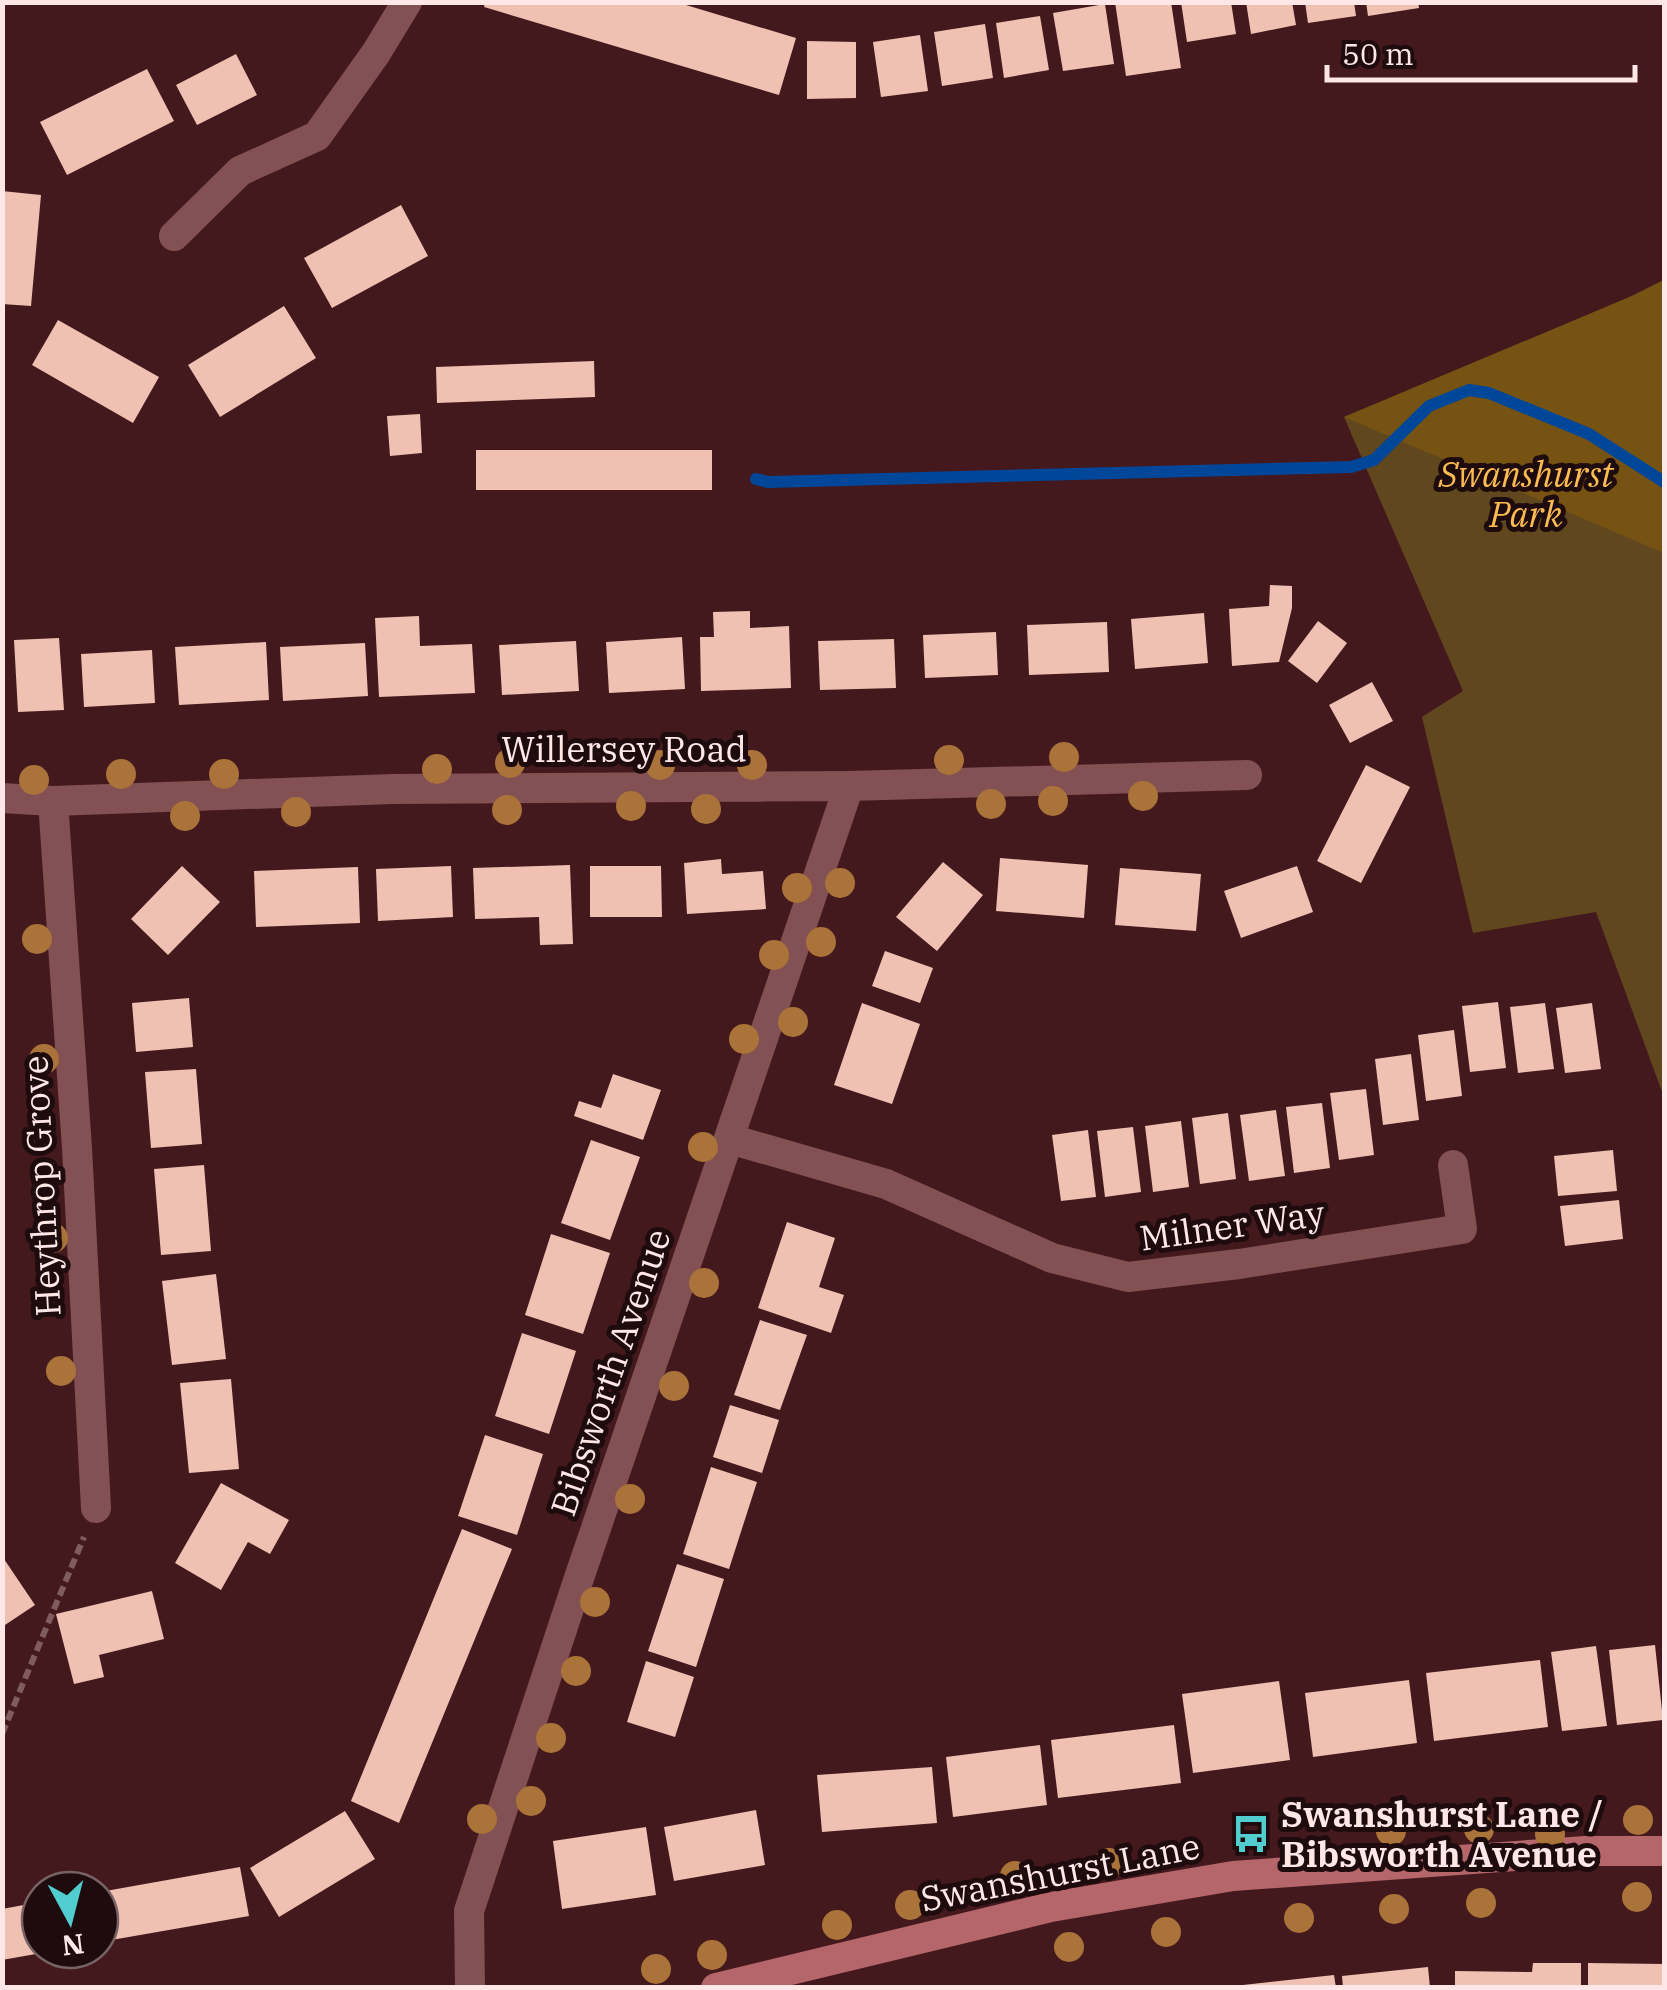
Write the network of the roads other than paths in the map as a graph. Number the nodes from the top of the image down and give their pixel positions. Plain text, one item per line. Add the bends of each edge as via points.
1 (408, 2) edge
2 (174, 236) dead end
3 (1247, 775) dead end
4 (849, 786) junction
5 (2, 798) edge
6 (53, 801) junction
7 (730, 1139) junction
8 (1453, 1165) dead end
9 (96, 1508) road end
10 (1664, 1851) edge
11 (470, 1988) edge
12 (716, 1988) edge

1 - 2 street via 317,136 240,171
3 - 4 street, Willersey Road
4 - 6 street, Willersey Road via 392,789
4 - 7 street, Bibsworth Avenue
5 - 6 street, Willersey Road
6 - 9 street, Heythrop Grove
7 - 8 street, Milner Way via 886,1184 1052,1258 1128,1277 1462,1229
7 - 11 street, Bibsworth Avenue via 469,1911
10 - 12 main road, Swanshurst Lane via 1233,1876 1051,1906

